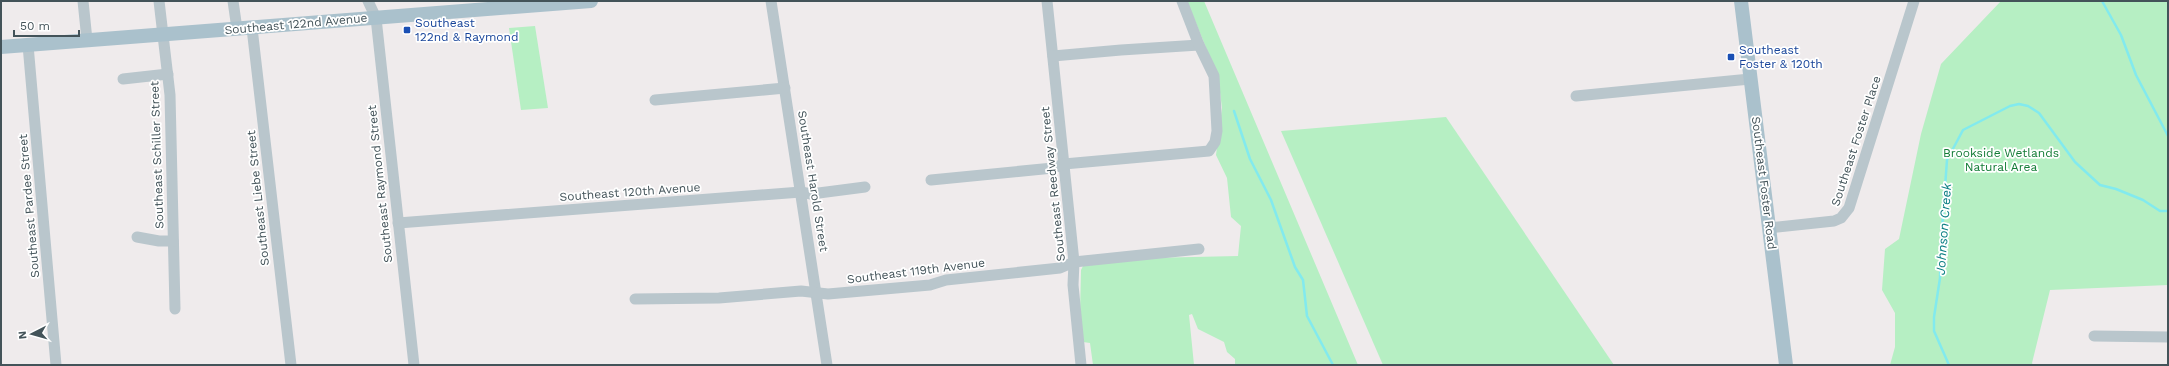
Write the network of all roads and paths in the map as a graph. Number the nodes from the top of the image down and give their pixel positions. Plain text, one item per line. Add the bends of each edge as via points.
1 (83, 1) edge
2 (159, 1) edge
3 (233, 1) edge
4 (368, 1) edge
5 (591, 1) edge
6 (771, 1) edge
7 (1047, 1) edge
8 (1182, 1) edge
9 (1741, 1) edge
10 (1914, 1) edge
11 (548, 3) edge
12 (376, 18) junction
13 (252, 28) junction
14 (237, 29) junction
15 (164, 34) junction
16 (87, 40) junction
17 (28, 45) junction
18 (1199, 45) junction
19 (1, 47) edge
20 (1053, 56) junction
21 (168, 74) junction
22 (123, 79) dead end
23 (1750, 79) junction
24 (785, 88) junction
25 (1576, 96) dead end
26 (655, 100) dead end
27 (1064, 164) junction
28 (931, 180) dead end
29 (864, 187) dead end
30 (801, 192) junction
31 (398, 223) junction
32 (1769, 228) junction
33 (137, 237) dead end
34 (173, 241) junction
35 (1199, 249) dead end
36 (1074, 262) junction
37 (817, 293) junction
38 (635, 299) dead end
39 (175, 309) dead end
40 (2094, 336) dead end
41 (2168, 337) edge
42 (56, 365) edge
43 (290, 365) edge
44 (414, 365) edge
45 (828, 365) edge
46 (1081, 365) edge
47 (1786, 365) edge

1 - 16 street
2 - 15 street, Southeast Schiller Street
3 - 14 street
4 - 12 street, Southeast Raymond Street
5 - 11 main road, Southeast 122nd Avenue
6 - 24 street, Southeast Harold Street
7 - 20 street, Southeast Reedway Street
8 - 18 street
9 - 23 main road, Southeast Foster Road
10 - 32 street, Southeast Foster Place via 1849,208 1841,218 1834,220
11 - 12 main road, Southeast 122nd Avenue
12 - 13 main road, Southeast 122nd Avenue
12 - 31 street, Southeast Raymond Street
13 - 14 main road, Southeast 122nd Avenue
13 - 43 street, Southeast Liebe Street
14 - 15 main road, Southeast 122nd Avenue
15 - 16 main road, Southeast 122nd Avenue
15 - 21 street, Southeast Schiller Street
16 - 17 main road, Southeast 122nd Avenue
17 - 19 main road, Southeast 122nd Avenue
17 - 42 street, Southeast Pardee Street
18 - 20 street
18 - 27 street via 1214,76 1217,131 1215,142 1209,151
20 - 27 street, Southeast Reedway Street
21 - 22 street
21 - 34 street, Southeast Schiller Street
23 - 25 street
23 - 32 main road, Southeast Foster Road
24 - 26 street
24 - 30 street, Southeast Harold Street
27 - 28 street via 1053,168
27 - 36 street, Southeast Reedway Street
29 - 30 street, Southeast 120th Avenue via 811,194
30 - 31 street, Southeast 120th Avenue
30 - 37 street, Southeast Harold Street
31 - 44 street, Southeast Raymond Street
32 - 47 main road, Southeast Foster Road
33 - 34 street
34 - 39 street, Southeast Schiller Street
35 - 36 street, Southeast 119th Avenue
36 - 37 street, Southeast 119th Avenue via 1060,268 946,280 930,285
36 - 46 street, Southeast Reedway Street via 1073,285
37 - 38 street, Southeast 119th Avenue via 801,291 719,298
37 - 45 street, Southeast Harold Street
40 - 41 street

